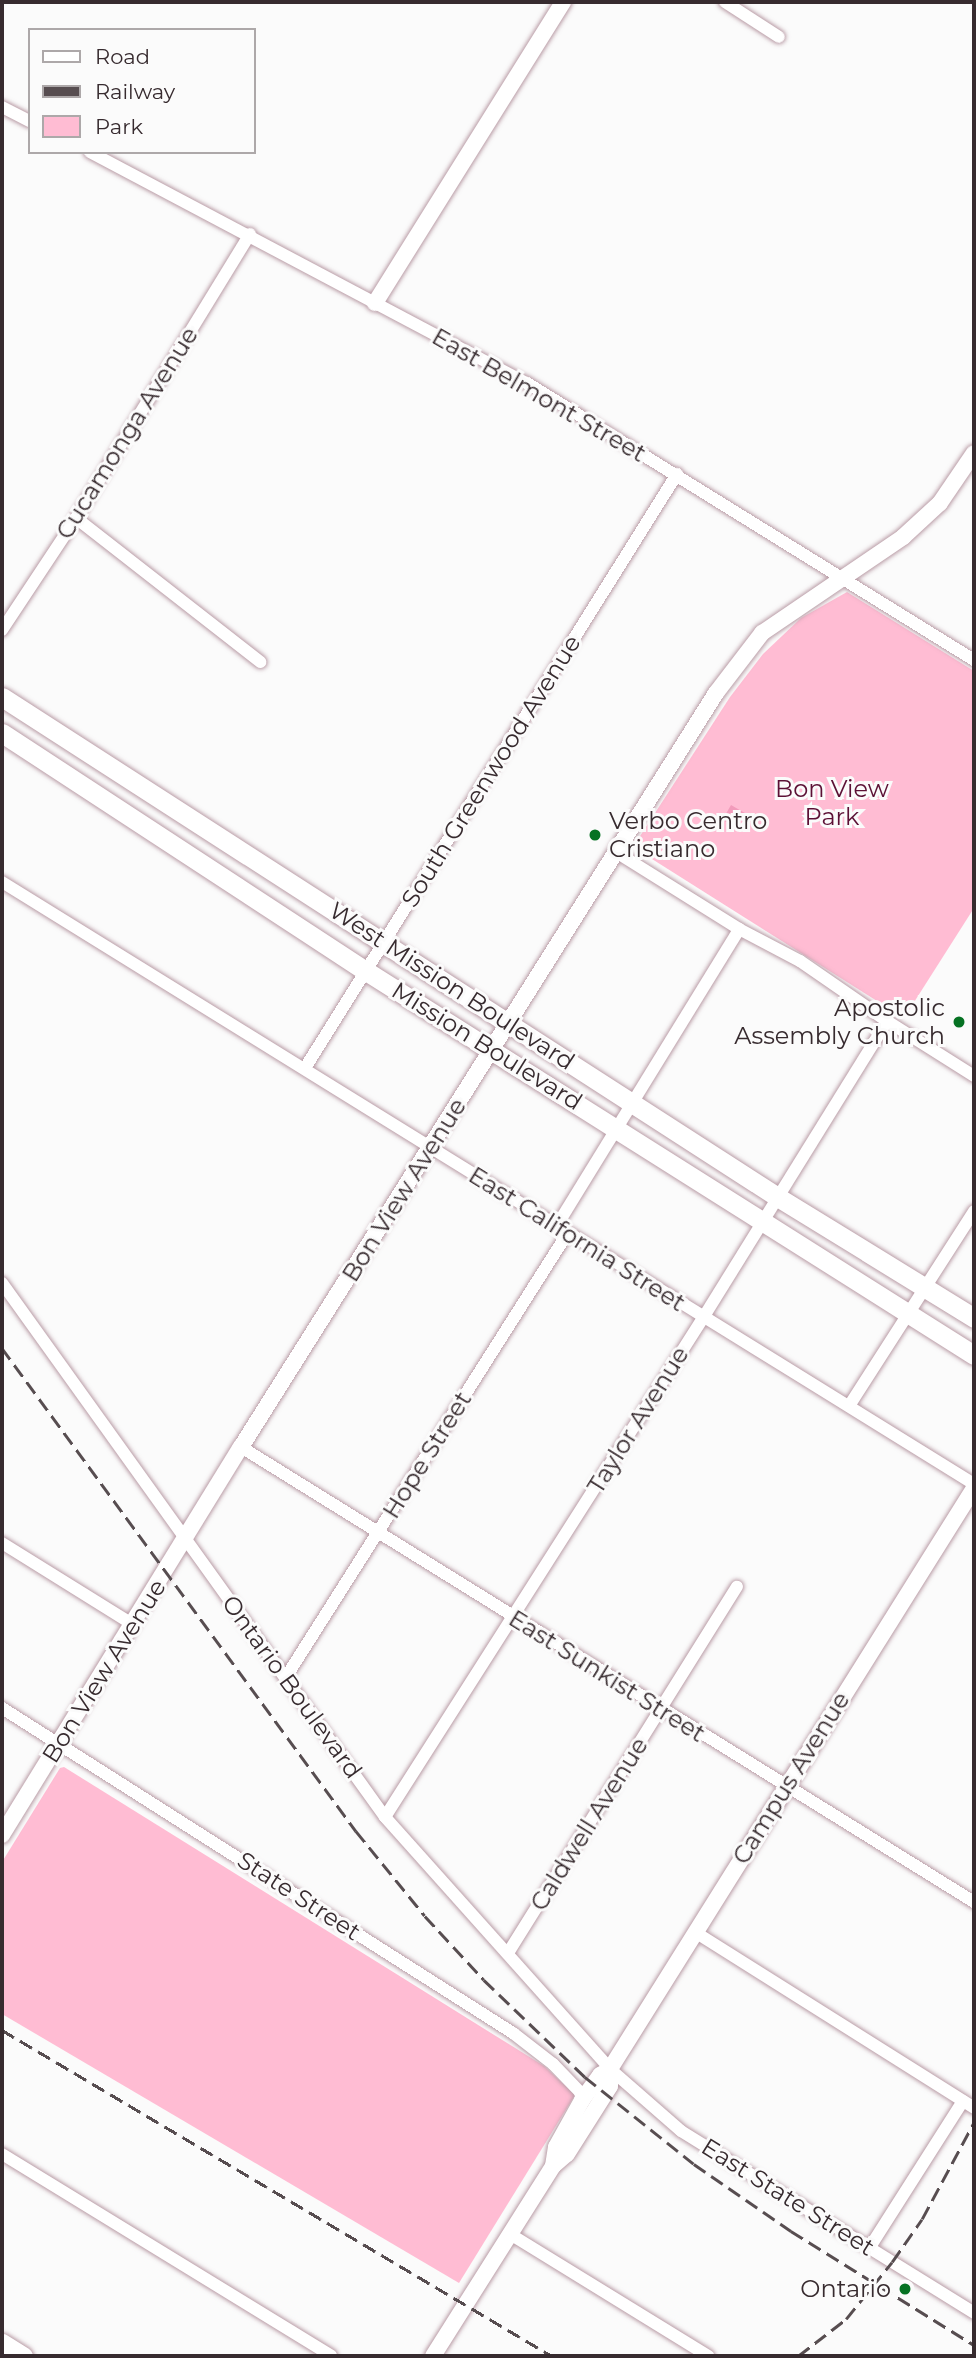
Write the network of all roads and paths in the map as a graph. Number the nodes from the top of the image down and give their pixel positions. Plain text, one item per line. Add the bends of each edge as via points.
1 (563, 2) edge
2 (725, 2) edge
3 (779, 37) dead end
4 (2, 107) edge
5 (28, 120) edge
6 (94, 154) edge
7 (250, 234) junction
8 (375, 303) junction
9 (974, 455) edge
10 (677, 474) junction
11 (76, 518) junction
12 (842, 578) junction
13 (2, 630) edge
14 (974, 660) edge
15 (260, 662) dead end
16 (2, 697) edge
17 (2, 733) edge
18 (616, 852) junction
19 (2, 882) edge
20 (739, 929) junction
21 (384, 941) junction
22 (366, 971) junction
23 (887, 1021) junction
24 (509, 1022) junction
25 (492, 1049) junction
26 (304, 1068) junction
27 (974, 1076) edge
28 (631, 1102) junction
29 (616, 1126) junction
30 (431, 1147) junction
31 (776, 1196) junction
32 (974, 1211) edge
33 (762, 1220) junction
34 (561, 1230) junction
35 (2, 1283) edge
36 (926, 1289) junction
37 (910, 1314) junction
38 (703, 1318) junction
39 (974, 1318) edge
40 (974, 1355) edge
41 (849, 1406) junction
42 (241, 1447) junction
43 (974, 1486) edge
44 (378, 1532) junction
45 (185, 1539) junction
46 (2, 1543) edge
47 (737, 1587) dead end
48 (512, 1618) junction
49 (132, 1624) junction
50 (286, 1677) junction
51 (2, 1708) edge
52 (662, 1710) junction
53 (59, 1743) junction
54 (786, 1785) junction
55 (385, 1817) junction
56 (5, 1824) edge
57 (974, 1902) edge
58 (695, 1932) junction
59 (508, 1953) junction
60 (610, 2069) junction
61 (582, 2100) junction
62 (968, 2104) edge
63 (2, 2154) edge
64 (552, 2166) junction
65 (510, 2234) junction
66 (870, 2247) junction
67 (974, 2313) edge
68 (2, 2343) edge
69 (23, 2356) edge
70 (331, 2356) edge
71 (433, 2356) edge
72 (708, 2356) edge

1 - 8 street
2 - 3 street
4 - 5 street
6 - 7 street, East Belmont Street
7 - 8 street, East Belmont Street
7 - 11 street, Cucamonga Avenue
8 - 10 street, East Belmont Street via 527,383
9 - 12 street, Bon View Avenue via 940,503 903,537
10 - 12 street, East Belmont Street
10 - 21 street, South Greenwood Avenue
11 - 13 street, Cucamonga Avenue
11 - 15 street
12 - 14 street, East Belmont Street
12 - 18 street, Bon View Avenue via 762,633 716,693
16 - 21 main road, West Mission Boulevard
17 - 22 main road, Mission Boulevard
18 - 20 street
18 - 24 street, Bon View Avenue
19 - 26 street, East California Street
20 - 23 street via 800,961
20 - 28 street, Hope Street
21 - 22 street, South Greenwood Avenue
21 - 24 main road, West Mission Boulevard
22 - 25 main road, Mission Boulevard
22 - 26 street, South Greenwood Avenue
23 - 27 street
23 - 31 street, Taylor Avenue
24 - 25 street, Bon View Avenue
24 - 28 main road, West Mission Boulevard
25 - 29 main road, Mission Boulevard
25 - 30 street, Bon View Avenue
26 - 30 street, East California Street
28 - 29 street, Hope Street
28 - 31 main road, West Mission Boulevard
29 - 33 main road, Mission Boulevard
29 - 34 street, Hope Street
30 - 34 street, East California Street
30 - 42 street, Bon View Avenue
31 - 33 street, Taylor Avenue
31 - 36 main road, West Mission Boulevard
32 - 36 street
33 - 37 main road, Mission Boulevard
33 - 38 street, Taylor Avenue
34 - 38 street, East California Street
34 - 44 street, Hope Street
35 - 45 street, Ontario Boulevard
36 - 37 street
36 - 39 main road, West Mission Boulevard
37 - 40 main road, Mission Boulevard
37 - 41 street
38 - 41 street, East California Street
38 - 48 street, Taylor Avenue
41 - 43 street, East California Street
42 - 44 street, East Sunkist Street
42 - 45 street, Bon View Avenue
43 - 54 street, Campus Avenue
44 - 48 street, East Sunkist Street
44 - 50 street, Hope Street
45 - 49 street, Bon View Avenue
45 - 50 street, Ontario Boulevard
46 - 49 street
47 - 52 street, Caldwell Avenue
48 - 52 street, East Sunkist Street
48 - 55 street, Taylor Avenue
49 - 53 street, Bon View Avenue
50 - 55 street, Ontario Boulevard
51 - 53 street, State Street
52 - 54 street, East Sunkist Street
52 - 59 street, Caldwell Avenue
53 - 56 street, Bon View Avenue
53 - 61 street, State Street via 513,2033 553,2064
54 - 57 street, East Sunkist Street
54 - 58 street, Campus Avenue
55 - 59 street, Ontario Boulevard
58 - 60 street, Campus Avenue
58 - 62 street
59 - 60 street, Ontario Boulevard
60 - 61 street, Campus Avenue
60 - 64 street, Campus Avenue via 610,2086 567,2154
60 - 66 street, East State Street via 681,2131
61 - 64 street, Campus Avenue via 556,2147
62 - 66 street
63 - 70 street
64 - 65 street, Campus Avenue
65 - 71 street, Campus Avenue
65 - 72 street
66 - 67 street, East State Street
68 - 69 main road

